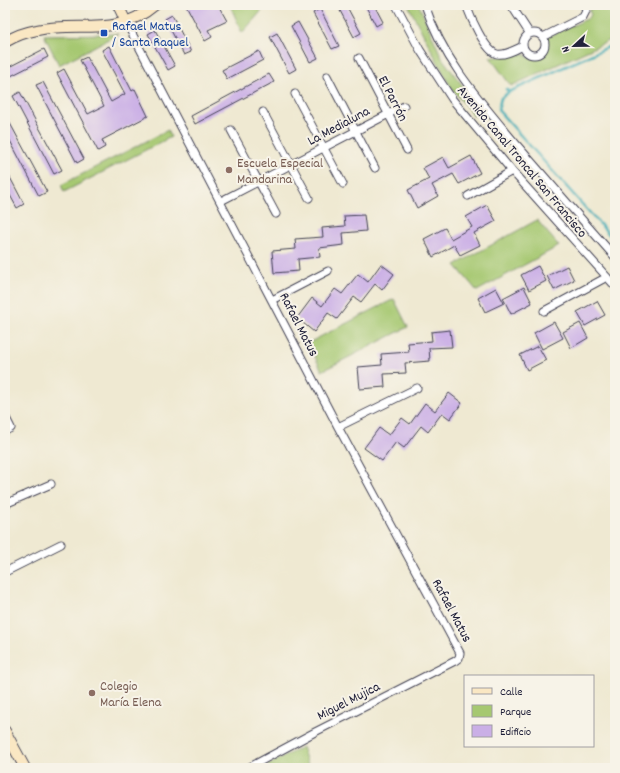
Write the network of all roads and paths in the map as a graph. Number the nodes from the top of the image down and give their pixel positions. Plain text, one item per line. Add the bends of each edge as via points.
1 (118, 5) edge
2 (155, 5) edge
3 (396, 5) edge
4 (425, 5) edge
5 (466, 5) edge
6 (511, 5) edge
7 (584, 5) edge
8 (126, 22) junction
9 (530, 34) junction
10 (543, 37) junction
11 (5, 42) edge
12 (524, 46) junction
13 (359, 58) dead end
14 (327, 76) dead end
15 (295, 94) dead end
16 (404, 106) dead end
17 (263, 112) dead end
18 (388, 114) junction
19 (231, 130) dead end
20 (355, 131) junction
21 (324, 148) junction
22 (406, 150) dead end
23 (291, 164) junction
24 (375, 168) dead end
25 (512, 171) junction
26 (259, 182) junction
27 (343, 184) dead end
28 (468, 196) dead end
29 (309, 198) dead end
30 (221, 201) junction
31 (276, 214) dead end
32 (615, 257) edge
33 (328, 271) dead end
34 (607, 277) junction
35 (615, 286) edge
36 (272, 300) junction
37 (544, 311) dead end
38 (417, 388) dead end
39 (5, 416) edge
40 (338, 427) junction
41 (8, 430) edge
42 (51, 484) dead end
43 (5, 504) edge
44 (61, 544) dead end
45 (5, 572) edge
46 (460, 656) joint
47 (5, 730) edge
48 (25, 768) edge
49 (248, 768) edge

1 - 8 main road, Rafael Matus
2 - 8 main road
3 - 25 street, Avenida Canal Troncal San Francisco via 438,79
4 - 32 street, Avenida Canal Troncal San Francisco via 442,46 469,88
5 - 12 street via 477,29 492,51 501,54
6 - 9 street
7 - 10 street via 586,11 583,17
8 - 11 main road via 110,26 37,30
8 - 30 street, Rafael Matus
9 - 10 street via 537,33
9 - 12 street via 524,39
10 - 12 street via 544,47 540,53 530,54
13 - 18 street, El Parrón
14 - 20 street
15 - 21 street
16 - 18 street, La Medialuna
17 - 23 street
18 - 20 street, La Medialuna
18 - 22 street, El Parrón
19 - 26 street
20 - 21 street, La Medialuna
20 - 24 street
21 - 23 street, La Medialuna
21 - 27 street
23 - 26 street, La Medialuna
23 - 29 street
25 - 28 street
25 - 34 street, Avenida Canal Troncal San Francisco
26 - 30 street, La Medialuna
26 - 31 street
30 - 36 street, Rafael Matus
33 - 36 street
34 - 35 street, Avenida Canal Troncal San Francisco
34 - 37 street
36 - 40 street, Rafael Matus
38 - 40 street
39 - 41 street
40 - 46 street, Rafael Matus
42 - 43 street
44 - 45 street
46 - 49 street, Miguel Mujica via 455,661
47 - 48 main road

